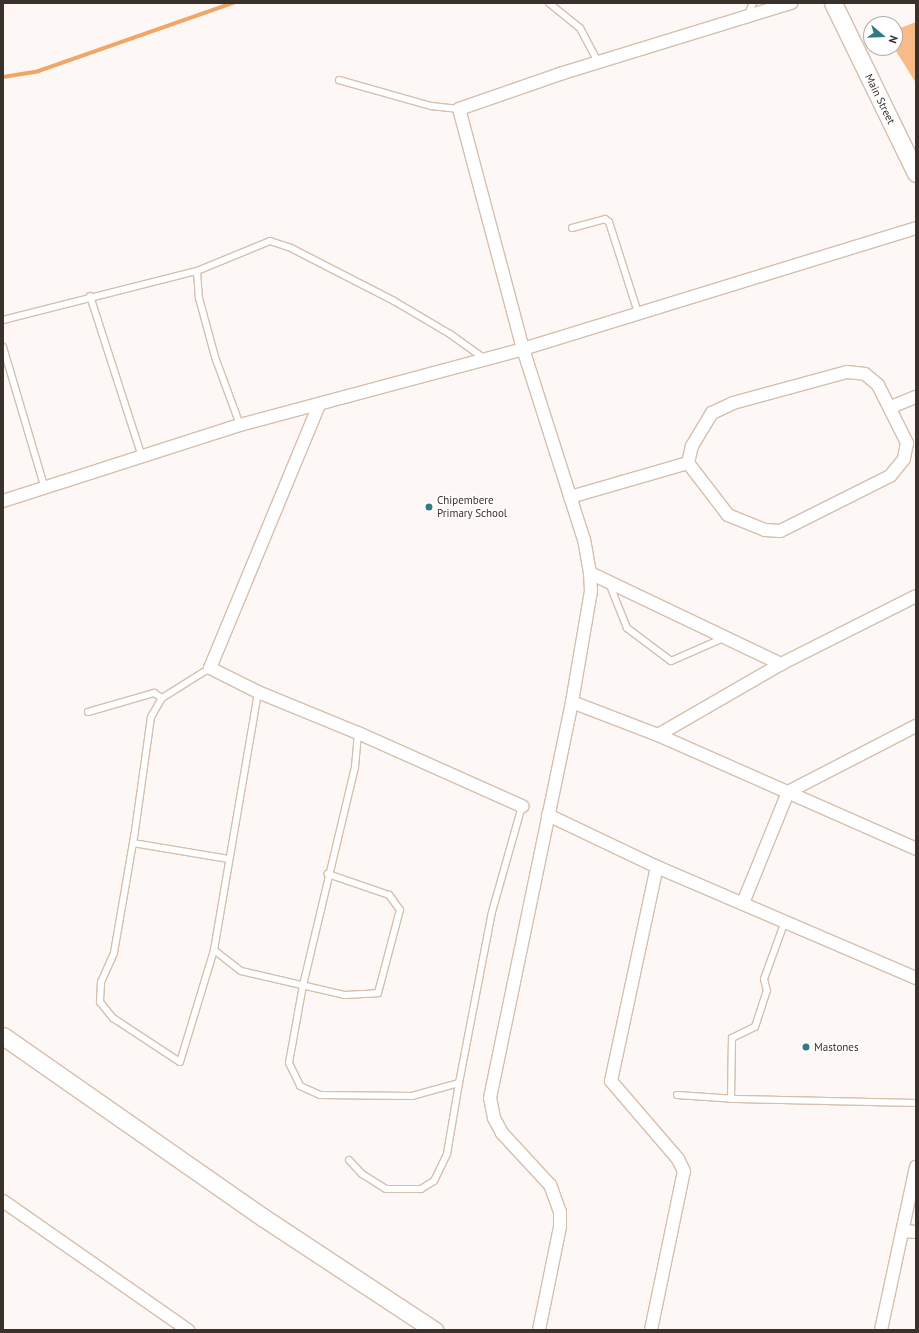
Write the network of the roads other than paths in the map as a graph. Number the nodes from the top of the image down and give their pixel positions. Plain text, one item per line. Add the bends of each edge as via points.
1 (549, 3) edge
2 (753, 3) edge
3 (791, 3) edge
4 (833, 3) edge
5 (747, 16) junction
6 (598, 62) junction
7 (340, 80) dead end
8 (460, 108) junction
9 (916, 173) edge
10 (572, 228) dead end
11 (916, 228) edge
12 (196, 271) junction
13 (90, 296) junction
14 (638, 314) junction
15 (3, 320) edge
16 (3, 347) edge
17 (523, 349) junction
18 (485, 359) junction
19 (916, 397) edge
20 (319, 405) junction
21 (891, 407) junction
22 (240, 425) junction
23 (142, 457) junction
24 (688, 463) junction
25 (45, 489) junction
26 (570, 497) junction
27 (3, 501) edge
28 (590, 573) junction
29 (609, 582) junction
30 (916, 596) edge
31 (726, 637) junction
32 (781, 664) junction
33 (210, 668) junction
34 (258, 692) junction
35 (162, 698) junction
36 (572, 702) junction
37 (88, 712) dead end
38 (916, 726) edge
39 (358, 733) junction
40 (658, 735) junction
41 (788, 792) junction
42 (522, 806) joint
43 (548, 815) junction
44 (133, 844) junction
45 (916, 849) edge
46 (229, 859) junction
47 (657, 867) junction
48 (328, 874) junction
49 (743, 903) junction
50 (785, 921) junction
51 (214, 950) junction
52 (916, 978) edge
53 (303, 984) junction
54 (3, 1036) edge
55 (459, 1082) junction
56 (677, 1095) dead end
57 (730, 1099) junction
58 (916, 1102) edge
59 (349, 1160) dead end
60 (916, 1167) edge
61 (3, 1201) edge
62 (903, 1231) junction
63 (916, 1232) edge
64 (188, 1330) edge
65 (434, 1330) edge
66 (539, 1330) edge
67 (651, 1330) edge
68 (881, 1330) edge

1 - 6 lane via 580,28
2 - 5 lane
3 - 5 street
4 - 9 street, Main Street
5 - 6 street
6 - 8 street
7 - 8 lane via 431,106
8 - 17 street
10 - 14 lane via 605,219 609,222
11 - 14 street
12 - 13 lane
12 - 18 lane via 270,241 291,248 394,301 450,334
12 - 22 lane via 199,298 215,358
13 - 15 lane
13 - 23 lane
14 - 17 street
16 - 25 lane
17 - 18 street
17 - 26 street
18 - 20 street
19 - 21 street
20 - 22 street
20 - 33 street
21 - 24 street via 878,385 864,374 847,372 748,398 712,413 692,446
21 - 24 street via 907,443 904,459 890,476 780,531 765,530 728,515
22 - 23 street
23 - 25 street
24 - 26 street
25 - 27 street
26 - 28 street via 584,540
28 - 29 street
28 - 36 street via 591,591
29 - 31 street
29 - 31 lane via 628,628 671,661
30 - 32 street
31 - 32 street
32 - 40 street
33 - 34 street
33 - 35 lane
34 - 39 street
34 - 46 lane
35 - 37 lane via 154,693
35 - 44 lane via 151,717
36 - 40 street
36 - 43 street
38 - 41 street
39 - 42 street
39 - 48 lane via 355,767
40 - 41 street
41 - 45 street
41 - 49 street
42 - 55 lane via 492,912
43 - 47 street
43 - 66 street via 490,1098 494,1118 502,1132 550,1185 560,1212 560,1227
44 - 46 lane
44 - 51 lane via 114,953 101,982 100,1002 113,1018 180,1062
46 - 51 lane
47 - 49 street
47 - 67 street via 612,1081 678,1159 684,1171
48 - 53 lane
48 - 53 lane via 389,895 400,910 378,993 345,995
49 - 50 street
50 - 52 street
50 - 57 lane via 764,979 767,991 755,1027 732,1038
51 - 53 lane via 241,971
53 - 55 lane via 289,1063 300,1086 320,1095 412,1096
54 - 65 street via 264,1218
55 - 59 lane via 447,1154 434,1181 421,1189 386,1189 362,1174
56 - 57 lane
57 - 58 lane
60 - 62 street
61 - 64 street
62 - 63 street
62 - 68 street

